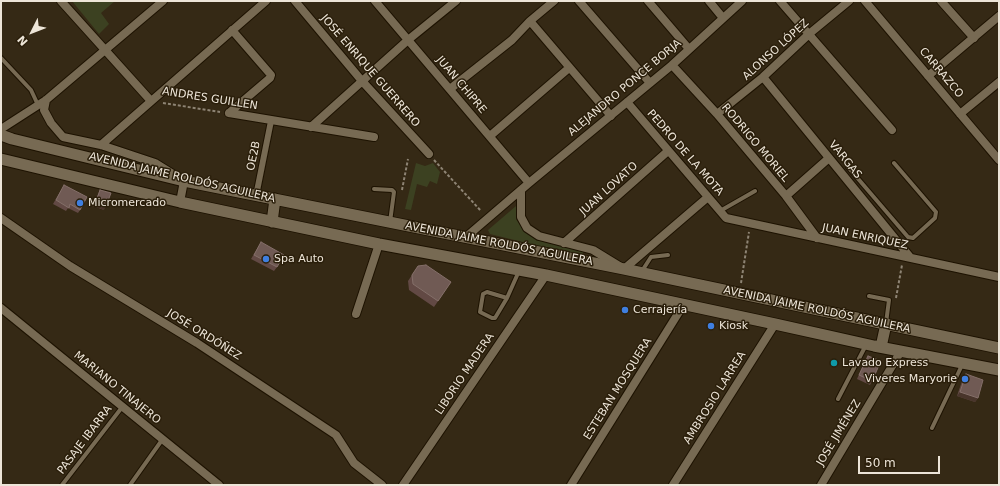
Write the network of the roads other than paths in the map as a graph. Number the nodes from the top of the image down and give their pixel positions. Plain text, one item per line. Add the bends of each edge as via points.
1 (62, 1) edge
2 (163, 1) edge
3 (266, 1) edge
4 (295, 1) edge
5 (375, 1) edge
6 (456, 1) edge
7 (554, 1) edge
8 (579, 1) edge
9 (648, 1) edge
10 (709, 1) edge
11 (742, 1) edge
12 (780, 1) edge
13 (849, 1) edge
14 (865, 1) edge
15 (941, 1) edge
16 (999, 16) edge
17 (723, 18) junction
18 (530, 21) junction
19 (232, 30) junction
20 (810, 34) junction
21 (974, 38) junction
22 (408, 40) junction
23 (689, 49) junction
24 (105, 51) junction
25 (1, 58) edge
26 (672, 65) junction
27 (570, 68) junction
28 (928, 76) junction
29 (763, 77) junction
30 (362, 82) junction
31 (999, 82) edge
32 (650, 83) junction
33 (450, 90) junction
34 (46, 100) junction
35 (151, 101) junction
36 (627, 102) junction
37 (39, 105) junction
38 (717, 114) junction
39 (960, 114) junction
40 (611, 116) junction
41 (271, 121) junction
42 (311, 127) junction
43 (1, 129) edge
44 (892, 130) dead end
45 (1, 135) edge
46 (490, 136) junction
47 (374, 137) dead end
48 (101, 145) junction
49 (999, 146) edge
50 (668, 151) junction
51 (992, 152) junction
52 (430, 154) road end
53 (829, 158) junction
54 (1, 159) edge
55 (999, 160) edge
56 (894, 163) dead end
57 (848, 167) dead end
58 (184, 181) junction
59 (530, 183) junction
60 (374, 189) dead end
61 (521, 191) junction
62 (755, 191) dead end
63 (256, 196) junction
64 (786, 196) junction
65 (708, 197) junction
66 (275, 199) junction
67 (180, 202) junction
68 (720, 211) junction
69 (1, 218) edge
70 (726, 218) joint
71 (272, 222) junction
72 (390, 222) junction
73 (466, 237) junction
74 (817, 238) junction
75 (564, 243) junction
76 (379, 244) junction
77 (668, 255) dead end
78 (906, 257) junction
79 (624, 269) junction
80 (519, 270) junction
81 (641, 273) junction
82 (546, 276) junction
83 (999, 277) edge
84 (870, 296) dead end
85 (507, 298) junction
86 (684, 304) junction
87 (2, 312) edge
88 (356, 314) dead end
89 (775, 324) junction
90 (886, 324) junction
91 (866, 344) junction
92 (881, 348) junction
93 (999, 348) edge
94 (901, 351) junction
95 (963, 363) junction
96 (999, 370) edge
97 (838, 398) dead end
98 (123, 406) junction
99 (932, 428) dead end
100 (162, 440) junction
101 (62, 485) edge
102 (130, 485) edge
103 (219, 485) edge
104 (382, 485) edge
105 (403, 485) edge
106 (571, 485) edge
107 (673, 485) edge
108 (821, 485) edge

1 - 24 street, ANDRES GUILLEN
2 - 24 street
3 - 19 street
4 - 30 street, JOSÉ ENRIQUE GUERRERO
5 - 22 street, JUAN CHIPRE
6 - 22 street
7 - 18 street
8 - 32 street
9 - 23 street
10 - 17 street
11 - 17 street, ALEJANDRO PONCE BORJA
12 - 20 street
13 - 20 street, ALONSO LÓPEZ
14 - 28 street, CARRAZCO
15 - 21 street
16 - 21 street
17 - 23 street, ALEJANDRO PONCE BORJA
18 - 27 street
18 - 33 street via 512,40
19 - 35 street
19 - 41 street, ANDRES GUILLEN via 270,78 229,113
20 - 29 street, ALONSO LÓPEZ
20 - 44 street
21 - 28 street
22 - 30 street
22 - 33 street, JUAN CHIPRE
23 - 26 street, ALEJANDRO PONCE BORJA
24 - 34 street
24 - 35 street, ANDRES GUILLEN
25 - 37 lane via 31,90
26 - 32 street, ALEJANDRO PONCE BORJA
26 - 38 street, RODRIGO MORIEL
27 - 40 street
27 - 46 street
28 - 39 street, CARRAZCO
29 - 38 street, ALONSO LÓPEZ
29 - 53 street, VARGAS
30 - 42 street
30 - 52 street, JOSÉ ENRIQUE GUERRERO
31 - 39 street
32 - 36 street, ALEJANDRO PONCE BORJA
33 - 46 street, JUAN CHIPRE
34 - 37 street
34 - 48 street via 44,110 63,137
35 - 48 street
36 - 40 street, ALEJANDRO PONCE BORJA
36 - 50 street, PEDRO DE LA MOTA
37 - 43 street
38 - 64 street, RODRIGO MORIEL
39 - 51 street, CARRAZCO
40 - 59 street, ALEJANDRO PONCE BORJA
41 - 42 street, ANDRES GUILLEN
41 - 63 street, OE2B
42 - 47 street, ANDRES GUILLEN
45 - 58 street, AVENIDA JAIME ROLDÓS AGUILERA
46 - 59 street, JUAN CHIPRE
48 - 58 street via 155,163
49 - 51 street
50 - 65 street, PEDRO DE LA MOTA
50 - 75 street, JUAN LOVATO
51 - 55 street, CARRAZCO
53 - 64 street
53 - 78 street, VARGAS
54 - 67 street, AVENIDA JAIME ROLDÓS AGUILERA
56 - 57 lane via 936,212 935,218 913,238 908,237
58 - 63 street, AVENIDA JAIME ROLDÓS AGUILERA
58 - 67 street
59 - 61 street, ALEJANDRO PONCE BORJA
60 - 72 lane via 394,192
61 - 73 street, ALEJANDRO PONCE BORJA
61 - 75 street via 521,217 527,228 539,236
62 - 68 lane
63 - 66 street, AVENIDA JAIME ROLDÓS AGUILERA
64 - 74 street, RODRIGO MORIEL
65 - 68 street, PEDRO DE LA MOTA
65 - 79 street
66 - 71 street
66 - 72 street, AVENIDA JAIME ROLDÓS AGUILERA
67 - 71 street, AVENIDA JAIME ROLDÓS AGUILERA
68 - 70 street, PEDRO DE LA MOTA
69 - 104 street, JOSÉ ORDÓÑEZ via 70,266 197,343 336,435 354,463
70 - 74 street, JUAN ENRIQUEZ
71 - 76 street, AVENIDA JAIME ROLDÓS AGUILERA
72 - 73 street, AVENIDA JAIME ROLDÓS AGUILERA
73 - 79 street, AVENIDA JAIME ROLDÓS AGUILERA
74 - 78 street, JUAN ENRIQUEZ
75 - 79 street via 593,250
76 - 80 street, AVENIDA JAIME ROLDÓS AGUILERA
76 - 88 street
77 - 81 lane via 651,258
78 - 83 street, JUAN ENRIQUEZ
79 - 81 street, AVENIDA JAIME ROLDÓS AGUILERA
80 - 82 street, AVENIDA JAIME ROLDÓS AGUILERA
80 - 85 lane
81 - 90 street, AVENIDA JAIME ROLDÓS AGUILERA
82 - 86 street, AVENIDA JAIME ROLDÓS AGUILERA
82 - 105 street, LIBORIO MADERA
84 - 90 lane via 889,300
85 - 85 lane via 485,292 480,312 495,318
86 - 89 street, AVENIDA JAIME ROLDÓS AGUILERA
86 - 106 street, ESTEBAN MOSQUERA
87 - 98 street, MARIANO TINAJERO
89 - 91 street, AVENIDA JAIME ROLDÓS AGUILERA
89 - 107 street, AMBROSIO LARREA
90 - 92 street
90 - 93 street, AVENIDA JAIME ROLDÓS AGUILERA
91 - 92 street, AVENIDA JAIME ROLDÓS AGUILERA
91 - 97 lane
92 - 94 street, AVENIDA JAIME ROLDÓS AGUILERA
94 - 95 street, AVENIDA JAIME ROLDÓS AGUILERA
94 - 108 street, JOSÉ JIMÉNEZ
95 - 96 street, AVENIDA JAIME ROLDÓS AGUILERA
95 - 99 lane
98 - 100 street, MARIANO TINAJERO
98 - 101 lane, PASAJE IBARRA
100 - 102 lane
100 - 103 street, MARIANO TINAJERO

